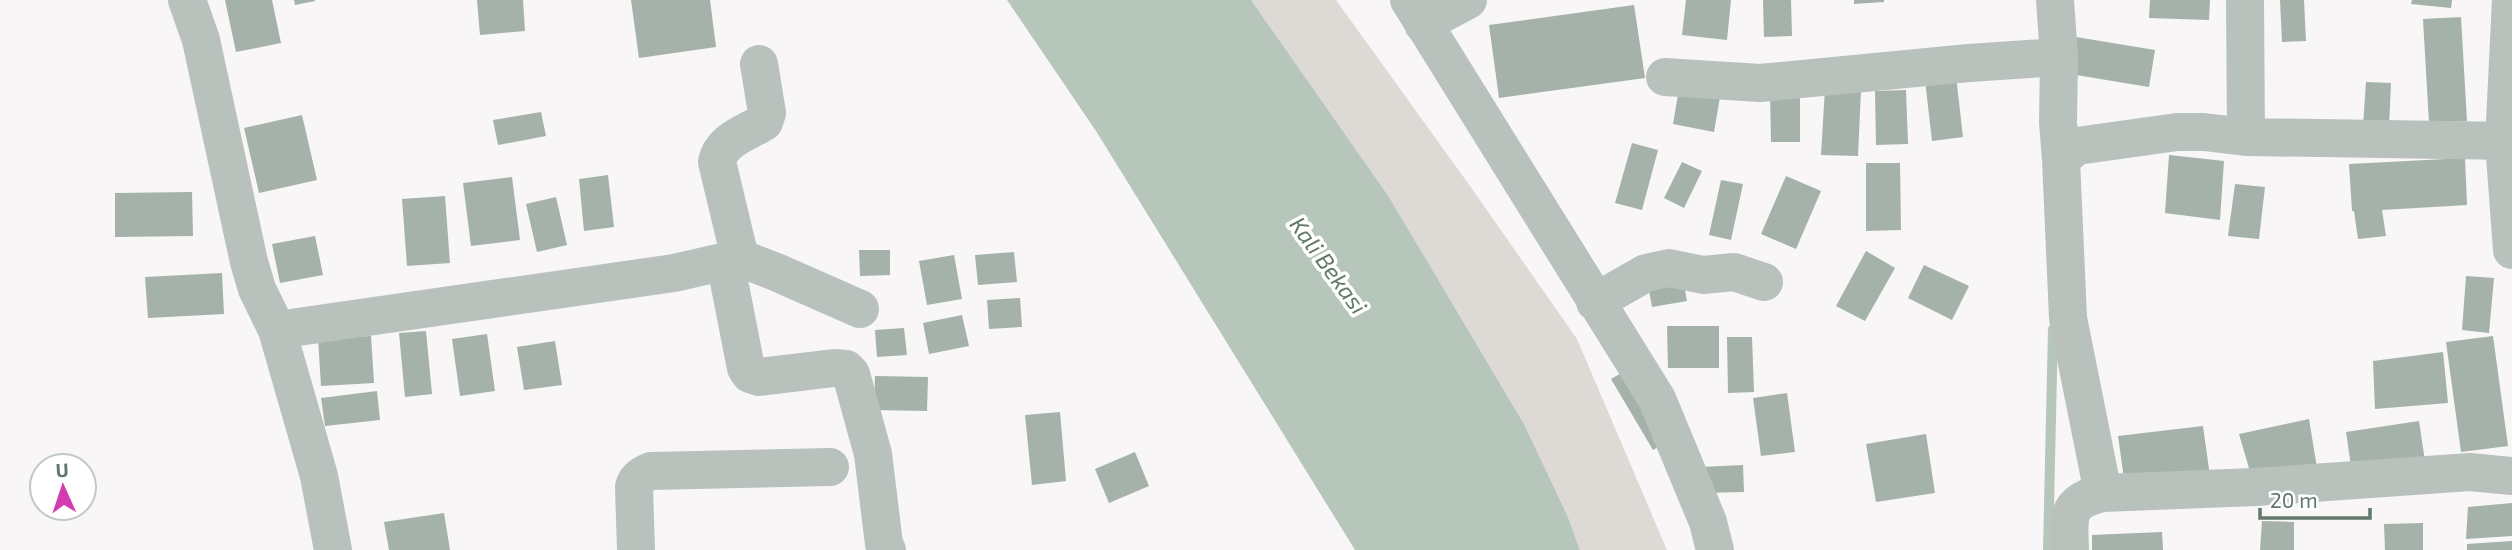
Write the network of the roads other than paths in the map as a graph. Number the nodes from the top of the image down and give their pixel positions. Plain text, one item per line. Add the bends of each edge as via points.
1 (187, 0) edge
2 (1468, 0) edge
3 (2055, 0) edge
4 (2245, 0) edge
5 (2511, 0) edge
6 (1416, 12) edge
7 (2059, 57) junction
8 (759, 64) dead end
9 (1665, 77) dead end
10 (2246, 137) junction
11 (2508, 142) edge
12 (2065, 143) junction
13 (2512, 250) edge
14 (732, 260) junction
15 (1764, 282) dead end
16 (1595, 302) junction
17 (860, 309) dead end
18 (277, 330) junction
19 (830, 467) dead end
20 (2512, 476) edge
21 (2103, 493) junction
22 (333, 550) edge
23 (636, 550) edge
24 (887, 550) edge
25 (1715, 550) edge
26 (2070, 550) edge

1 - 18 street via 201,40 249,262
2 - 6 street
3 - 7 street
4 - 10 street
5 - 11 street
6 - 16 street
7 - 9 street via 1760,83
7 - 12 street
8 - 14 street via 767,113 764,122 730,141 717,162
10 - 11 street
10 - 12 street via 2177,132
11 - 13 street
12 - 21 street via 2068,318
14 - 17 street
14 - 18 street via 674,273
14 - 24 street via 750,373 759,377 834,368 851,374 873,454
15 - 16 street via 1734,272 1703,275 1669,268 1646,273
16 - 25 street via 1657,400 1695,488
18 - 22 street via 319,476
19 - 23 street via 645,473 634,487
20 - 21 street via 2470,472
21 - 26 street via 2082,499 2068,516

